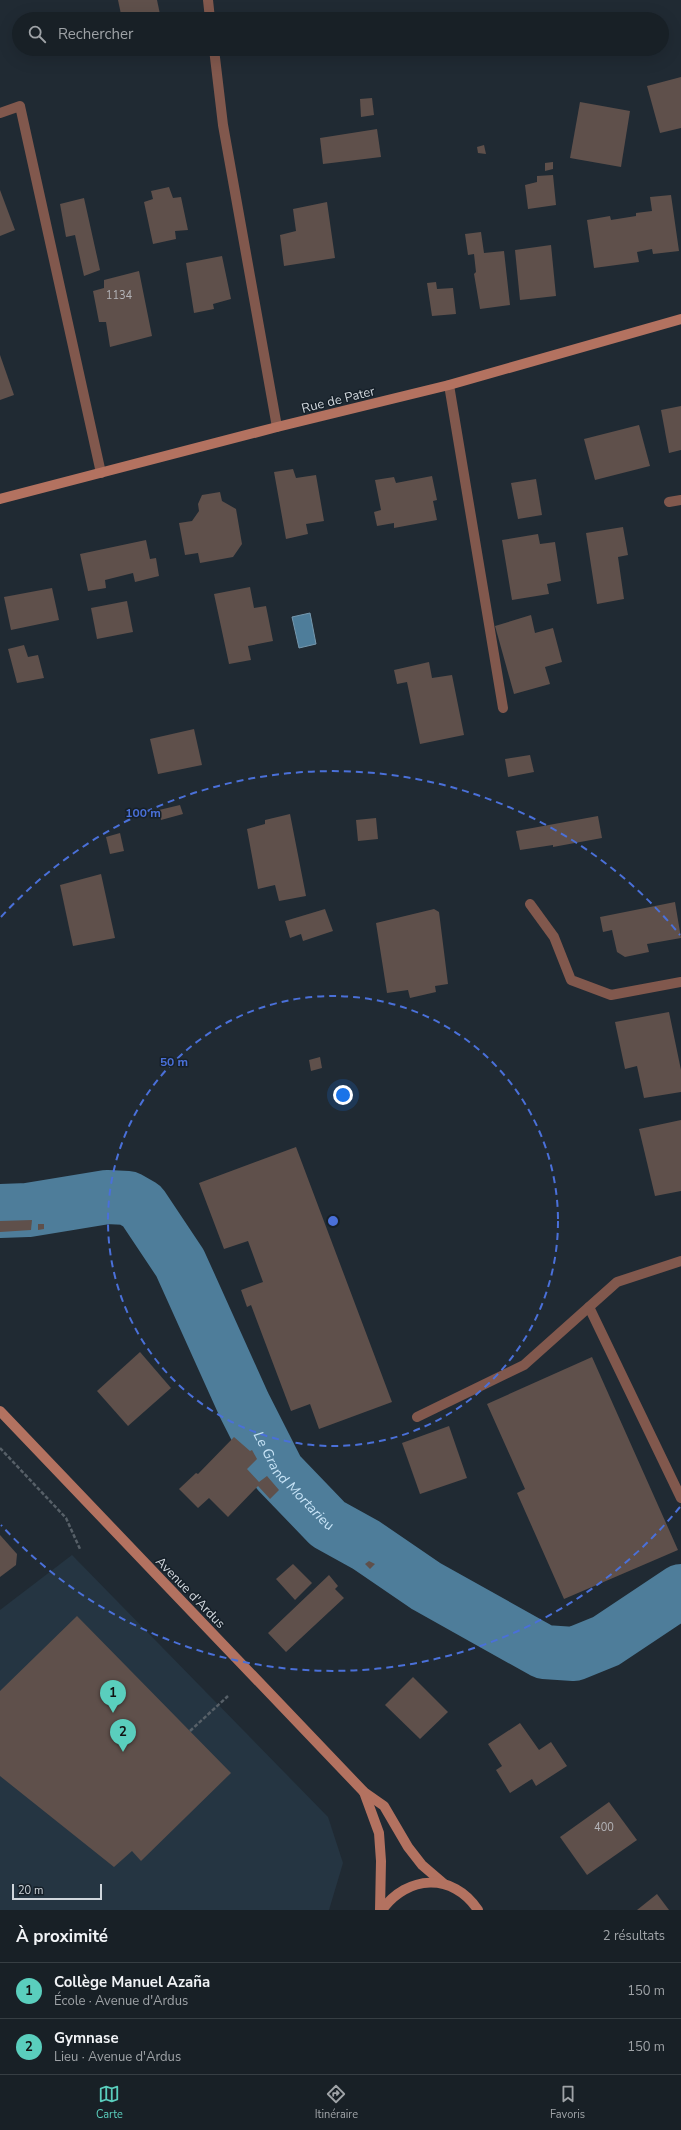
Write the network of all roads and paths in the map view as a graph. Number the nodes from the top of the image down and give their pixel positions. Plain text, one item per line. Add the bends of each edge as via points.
1 (208, 0) edge
2 (209, 12) edge
3 (215, 56) edge
4 (0, 113) edge
5 (681, 320) edge
6 (450, 385) junction
7 (277, 427) junction
8 (101, 473) junction
9 (0, 499) edge
10 (681, 500) edge
11 (669, 502) dead end
12 (503, 708) dead end
13 (530, 904) dead end
14 (681, 982) edge
15 (681, 1261) edge
16 (589, 1307) junction
17 (0, 1411) edge
18 (417, 1417) dead end
19 (0, 1448) edge
20 (681, 1498) edge
21 (80, 1549) dead end
22 (228, 1696) dead end
23 (190, 1731) dead end
24 (364, 1792) junction
25 (443, 1883) junction
26 (381, 1910) edge
27 (478, 1910) edge

1 - 2 street
3 - 7 street via 223,125
4 - 8 street via 20,106
5 - 6 main road, Rue de Pater
6 - 7 main road, Rue de Pater
6 - 12 street
7 - 8 main road, Rue de Pater
8 - 9 main road, Rue de Pater
10 - 11 street
13 - 14 street via 554,937 571,980 611,995
15 - 16 street via 617,1282
16 - 18 street via 524,1365
16 - 20 street
17 - 24 main road, Avenue d'Ardus
19 - 21 path via 66,1518
22 - 23 path
24 - 25 main road, Avenue d'Ardus via 384,1806 408,1847 422,1865
24 - 26 main road, Avenue d'Ardus via 379,1833
25 - 26 main road via 424,1882 406,1887 391,1898
25 - 27 main road via 458,1889

